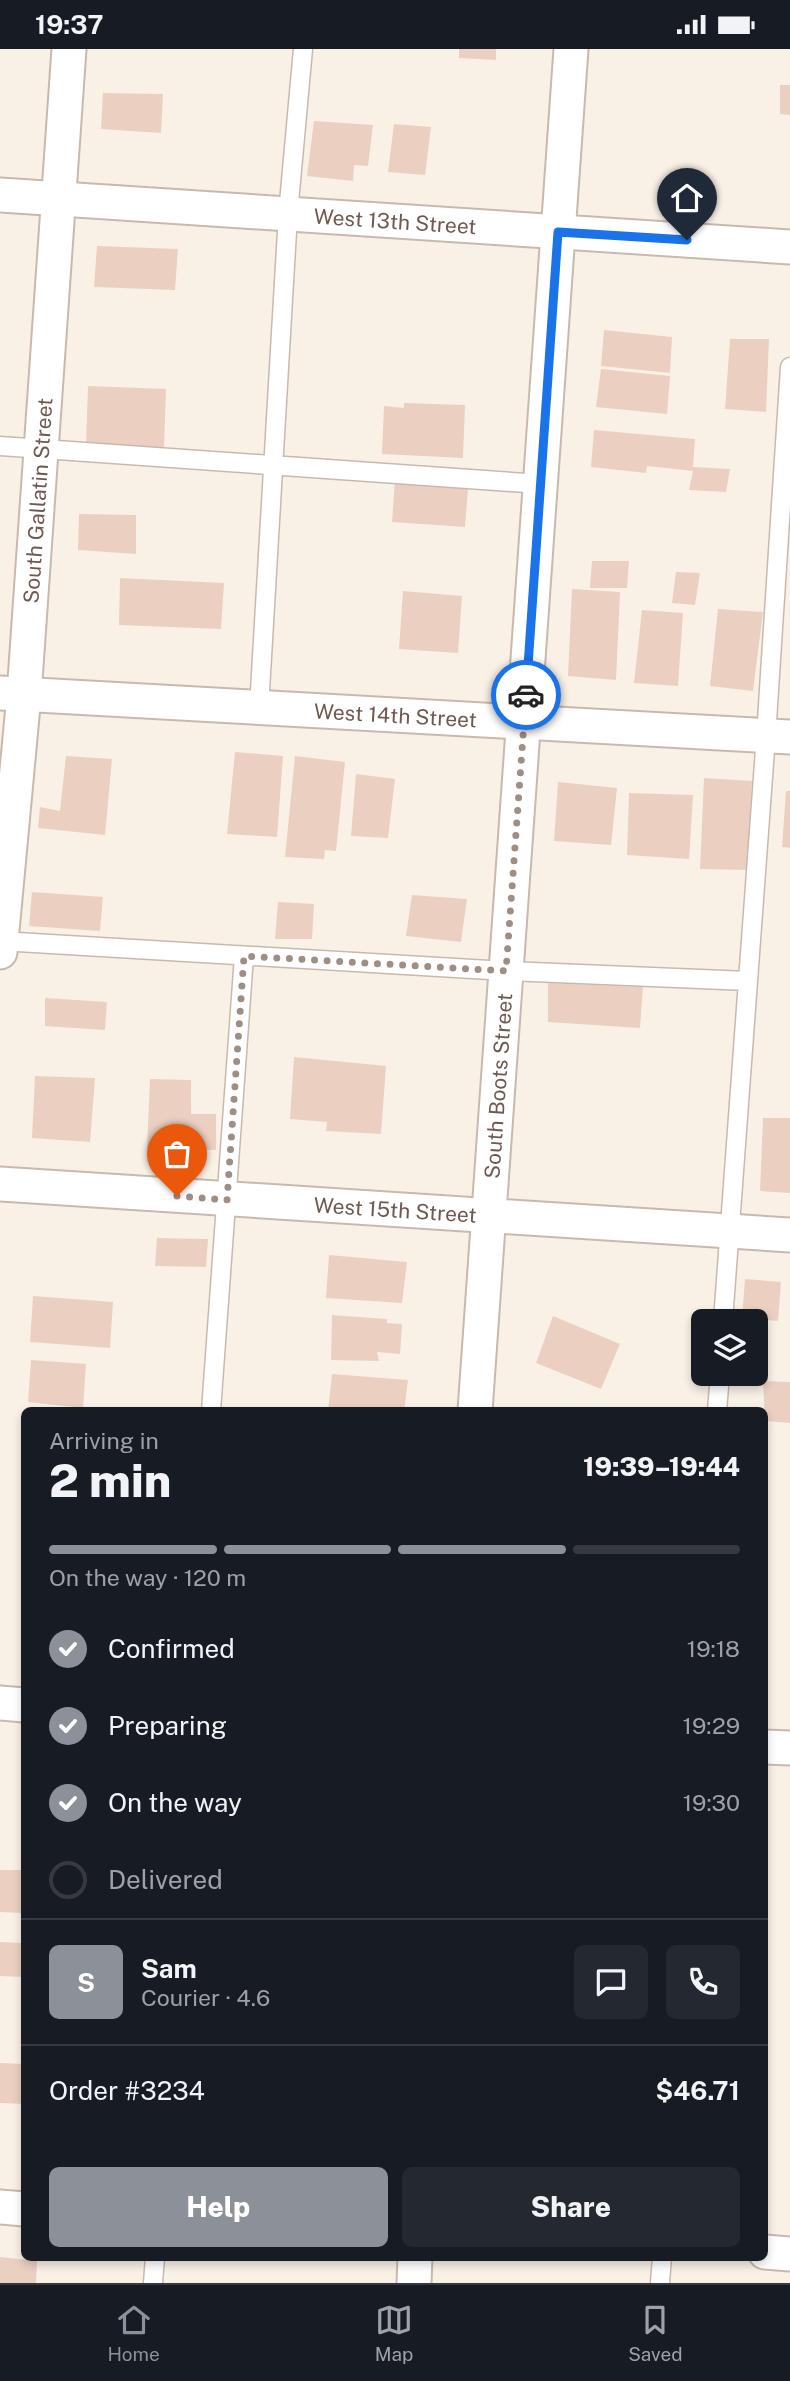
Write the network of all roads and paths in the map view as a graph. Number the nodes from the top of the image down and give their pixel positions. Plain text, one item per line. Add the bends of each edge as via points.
1 (69, 49) edge
2 (303, 49) edge
3 (571, 49) edge
4 (0, 195) edge
5 (59, 199) junction
6 (288, 214) junction
7 (558, 232) junction
8 (790, 247) edge
9 (790, 367) edge
10 (0, 446) edge
11 (41, 449) junction
12 (274, 464) junction
13 (540, 484) junction
14 (12, 694) edge
15 (259, 708) junction
16 (524, 723) junction
17 (778, 736) edge
18 (0, 941) edge
19 (0, 952) edge
20 (244, 956) junction
21 (506, 971) junction
22 (748, 981) junction
23 (0, 1184) edge
24 (227, 1200) junction
25 (489, 1217) junction
26 (729, 1231) junction
27 (790, 1235) edge
28 (724, 1309) edge
29 (719, 1386) edge
30 (211, 1407) edge
31 (475, 1407) edge
32 (718, 1407) edge
33 (0, 1703) edge
34 (21, 1705) edge
35 (768, 1747) edge
36 (790, 1748) edge
37 (0, 2207) edge
38 (21, 2209) edge
39 (768, 2252) edge
40 (790, 2254) edge
41 (155, 2261) edge
42 (415, 2261) edge
43 (662, 2261) edge
44 (153, 2283) edge
45 (414, 2283) edge
46 (660, 2283) edge

1 - 5 street, South Gallatin Street
2 - 6 lane
3 - 7 street, South Boots Street
4 - 5 street, West 13th Street
5 - 6 street, West 13th Street
5 - 11 street, South Gallatin Street
6 - 7 street, West 13th Street
6 - 12 lane
7 - 8 street, West 13th Street
7 - 13 street, South Boots Street
9 - 17 lane
10 - 11 lane
11 - 12 lane
11 - 14 street, South Gallatin Street
12 - 13 lane
12 - 15 lane
13 - 16 street, South Boots Street
14 - 15 street, West 14th Street
14 - 18 street, South Gallatin Street
15 - 16 street, West 14th Street
16 - 17 street, West 14th Street
16 - 21 street, South Boots Street
17 - 22 lane
18 - 19 street, South Gallatin Street
18 - 20 lane
20 - 21 lane
20 - 24 lane
21 - 22 lane
21 - 25 street, South Boots Street
22 - 26 lane
23 - 24 street, West 15th Street
24 - 25 street, West 15th Street
24 - 30 lane
25 - 26 street, West 15th Street
25 - 31 street, South Boots Street
26 - 27 street, West 15th Street
26 - 28 lane
29 - 32 lane
33 - 34 street
35 - 36 street
37 - 38 street
39 - 40 street
41 - 44 lane
42 - 45 street
43 - 46 lane

